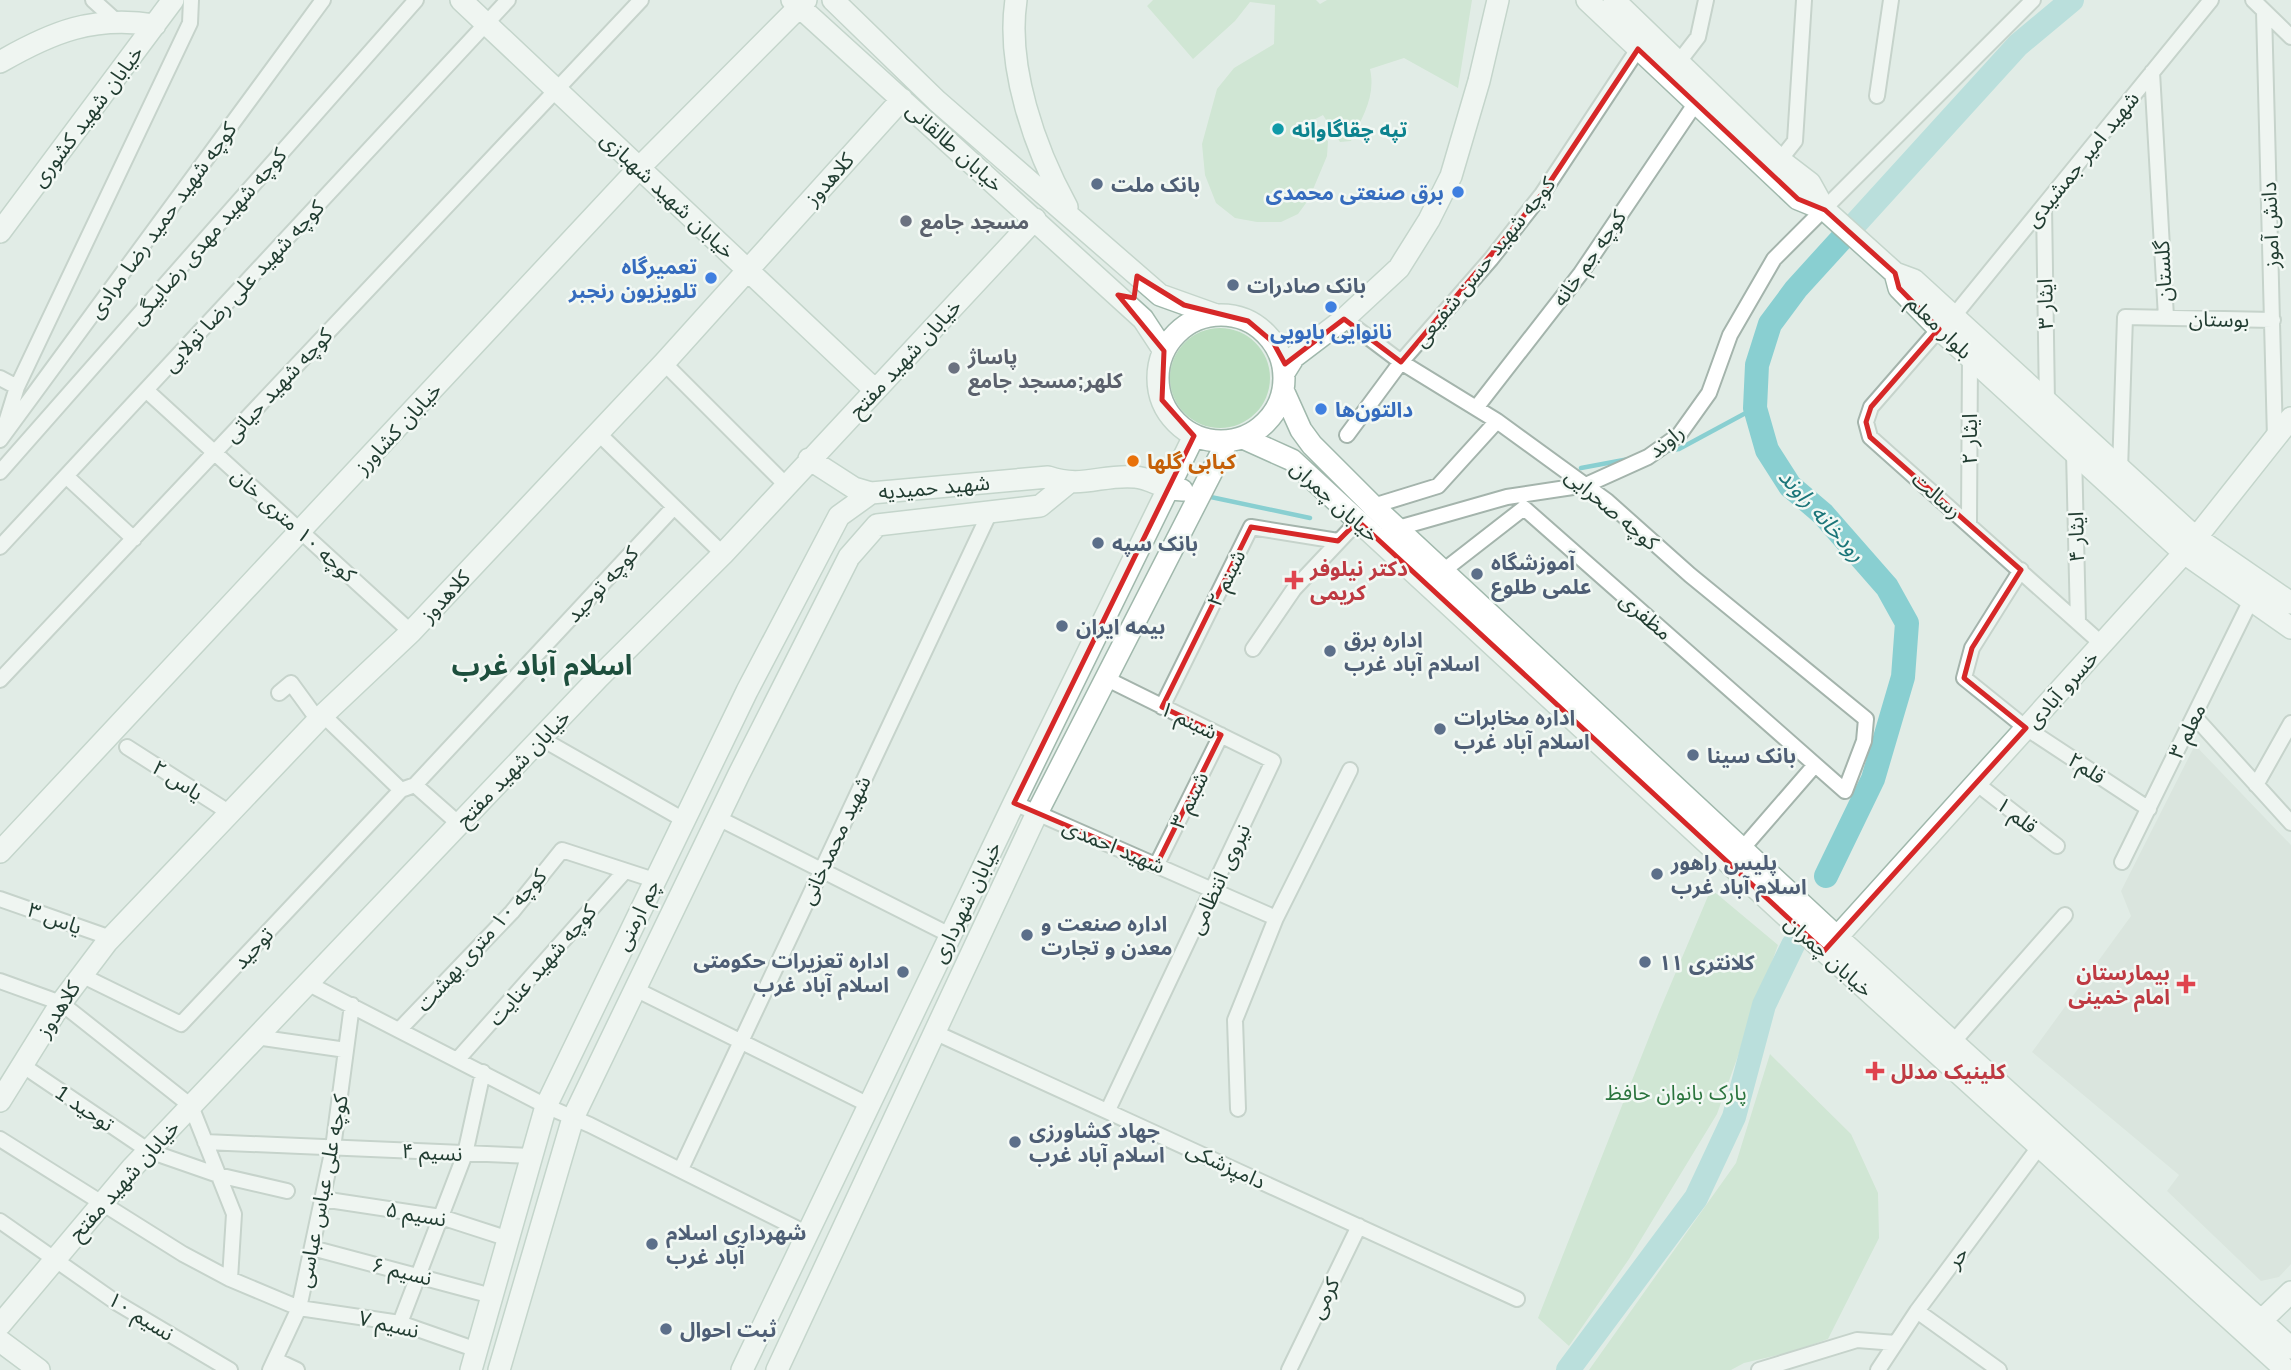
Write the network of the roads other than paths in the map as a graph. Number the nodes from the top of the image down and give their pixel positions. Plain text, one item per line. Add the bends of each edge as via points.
1 (93, 0) edge
2 (173, 0) edge
3 (191, 0) edge
4 (323, 0) edge
5 (416, 0) edge
6 (461, 0) edge
7 (508, 0) edge
8 (641, 0) edge
9 (833, 0) edge
10 (1016, 0) edge
11 (1498, 0) edge
12 (1587, 0) edge
13 (1614, 0) edge
14 (1706, 0) edge
15 (1804, 0) edge
16 (1891, 0) edge
17 (2033, 0) edge
18 (2211, 0) edge
19 (2253, 0) edge
20 (799, 2) edge
21 (2264, 11) junction
22 (115, 20) junction
23 (486, 24) junction
24 (155, 25) junction
25 (2291, 37) edge
26 (1638, 49) junction
27 (0, 62) edge
28 (1678, 63) junction
29 (2152, 72) junction
30 (556, 90) junction
31 (1877, 96) dead end
32 (902, 99) junction
33 (1695, 104) junction
34 (1780, 160) junction
35 (639, 168) junction
36 (2044, 205) junction
37 (1825, 210) junction
38 (1035, 219) junction
39 (1074, 221) junction
40 (0, 232) edge
41 (748, 270) junction
42 (1137, 276) junction
43 (1118, 295) junction
44 (1216, 315) junction
45 (2166, 317) junction
46 (1344, 319) junction
47 (2273, 320) junction
48 (1946, 323) junction
49 (1164, 351) junction
50 (1970, 356) junction
51 (1401, 362) junction
52 (664, 363) junction
53 (0, 378) edge
54 (1284, 381) junction
55 (17, 387) junction
56 (146, 390) junction
57 (875, 390) junction
58 (2047, 403) junction
59 (1476, 408) junction
60 (1497, 421) junction
61 (598, 433) junction
62 (2284, 433) edge
63 (1347, 435) dead end
64 (1194, 436) junction
65 (0, 440) edge
66 (1235, 440) junction
67 (2074, 452) junction
68 (215, 453) junction
69 (809, 459) junction
70 (2120, 470) junction
71 (0, 472) edge
72 (66, 476) junction
73 (785, 484) junction
74 (1068, 484) junction
75 (1586, 485) junction
76 (1170, 490) junction
77 (1202, 490) junction
78 (872, 493) junction
79 (674, 507) junction
80 (990, 512) junction
81 (1365, 513) junction
82 (1969, 523) junction
83 (877, 525) junction
84 (1398, 528) junction
85 (301, 531) junction
86 (134, 539) junction
87 (1338, 541) junction
88 (2189, 545) junction
89 (0, 547) edge
90 (723, 554) junction
91 (1443, 570) junction
92 (2021, 570) junction
93 (2251, 600) junction
94 (2291, 603) edge
95 (2078, 622) junction
96 (2291, 628) edge
97 (411, 632) junction
98 (2102, 644) junction
99 (1253, 649) dead end
100 (1105, 678) junction
101 (0, 680) edge
102 (279, 693) dead end
103 (1162, 707) junction
104 (2194, 716) junction
105 (321, 718) junction
106 (2291, 723) edge
107 (2026, 728) junction
108 (1221, 735) junction
109 (542, 739) junction
110 (127, 747) dead end
111 (1273, 761) joint
112 (1815, 765) junction
113 (1350, 770) dead end
114 (1976, 783) junction
115 (2256, 785) junction
116 (408, 788) junction
117 (1844, 791) joint
118 (1013, 803) junction
119 (2149, 809) junction
120 (230, 813) junction
121 (1037, 813) junction
122 (718, 818) junction
123 (684, 820) junction
124 (2291, 823) edge
125 (459, 824) junction
126 (2057, 846) dead end
127 (1742, 849) junction
128 (0, 852) edge
129 (2122, 862) dead end
130 (1157, 864) junction
131 (821, 870) junction
132 (625, 871) junction
133 (654, 880) junction
134 (1214, 889) junction
135 (0, 899) edge
136 (2065, 915) dead end
137 (1276, 918) junction
138 (950, 935) junction
139 (111, 938) junction
140 (1830, 944) junction
141 (81, 975) junction
142 (0, 981) edge
143 (309, 984) junction
144 (635, 989) junction
145 (61, 1003) junction
146 (352, 1005) junction
147 (400, 1028) junction
148 (934, 1032) junction
149 (256, 1037) junction
150 (741, 1040) junction
151 (1954, 1041) junction
152 (346, 1050) junction
153 (458, 1059) junction
154 (22, 1065) junction
155 (483, 1072) junction
156 (0, 1101) edge
157 (869, 1105) junction
158 (191, 1106) junction
159 (546, 1106) junction
160 (1238, 1109) dead end
161 (1108, 1110) junction
162 (573, 1118) junction
163 (0, 1139) edge
164 (205, 1142) junction
165 (2039, 1147) junction
166 (333, 1148) junction
167 (149, 1151) junction
168 (465, 1154) junction
169 (532, 1156) junction
170 (681, 1169) junction
171 (218, 1175) junction
172 (287, 1191) dead end
173 (322, 1199) junction
174 (103, 1202) junction
175 (441, 1217) junction
176 (0, 1221) edge
177 (1359, 1226) junction
178 (2160, 1227) junction
179 (808, 1234) junction
180 (509, 1239) junction
181 (2145, 1243) junction
182 (312, 1248) junction
183 (55, 1259) junction
184 (419, 1274) junction
185 (229, 1279) junction
186 (2291, 1292) edge
187 (492, 1296) junction
188 (1517, 1299) dead end
189 (299, 1308) junction
190 (1917, 1311) junction
191 (2262, 1320) junction
192 (400, 1323) junction
193 (0, 1325) edge
194 (0, 1341) edge
195 (1896, 1343) junction
196 (474, 1360) edge
197 (2281, 1363) edge
198 (783, 1368) edge
199 (39, 1370) edge
200 (230, 1370) edge
201 (272, 1370) edge
202 (297, 1370) edge
203 (499, 1370) edge
204 (742, 1370) edge
205 (1289, 1370) edge
206 (1759, 1370) edge
207 (1878, 1370) edge
208 (1999, 1370) edge

1 - 22 street
2 - 24 main road, خیابان شهید کشوری
3 - 55 street via 190,23
4 - 65 street, کوچه شهید حمید رضا مرادی
5 - 71 street, کوچه شهید مهدی رضابیگی
6 - 23 main road, خیابان شهید شهبازی
7 - 23 street, کوچه شهید علی رضا تولایی
8 - 30 street, کوچه شهید حیاتی
9 - 39 main road, خیابان طالقانی via 937,101
10 - 39 main road via 1018,66 1030,127 1049,176
11 - 46 main road via 1451,176 1399,268
12 - 26 main road
13 - 28 main road
14 - 28 street via 1698,37
15 - 34 street via 1795,141
16 - 31 street
17 - 37 street, راوند
18 - 29 street, شهید امیر جمشیدی
19 - 21 street
20 - 32 main road, خیابان طالقانی
20 - 35 main road, خیابان کشاورز
21 - 25 street
21 - 47 street, دانش آموز
22 - 24 main road
22 - 27 main road via 59,33
23 - 30 main road, خیابان شهید شهبازی
23 - 56 street, کوچه شهید علی رضا تولایی
24 - 40 main road, خیابان شهید کشوری
26 - 33 main road
26 - 51 street, کوچه شهید حسن شفیعی via 1542,194
28 - 34 main road
29 - 36 street, شهید امیر جمشیدی
29 - 45 street, گلستان
30 - 35 main road, خیابان شهید شهبازی
30 - 68 street, کوچه شهید حیاتی
32 - 38 main road, خیابان طالقانی
32 - 41 main road, کلاهدوز
33 - 37 main road via 1798,199
33 - 59 street, کوچه جم خانه via 1581,273
34 - 37 main road via 1810,183
35 - 41 main road, خیابان شهید شهبازی
35 - 85 main road, خیابان کشاورز
36 - 48 street, شهید امیر جمشیدی
36 - 58 street, ایثار ۳
37 - 48 main road, بلوار معلم via 1895,273 1914,280
37 - 75 street, راوند via 1774,260 1730,335 1709,393 1679,435 1648,457
38 - 43 main road, خیابان طالقانی
38 - 57 main road, خیابان شهید مفتح
39 - 42 main road, خیابان طالقانی
41 - 52 main road, کلاهدوز
41 - 57 main road, خیابان شهید شهبازی
42 - 43 main road via 1133,294
42 - 44 main road, خیابان طالقانی via 1160,295
43 - 49 main road, خیابان طالقانی via 1143,319
44 - 49 main road via 1185,327
44 - 54 main road via 1233,316 1262,330 1281,357
45 - 47 street, بوستان
45 - 70 street, گلستان via 2125,317
46 - 51 street, کوچه صحرایی
46 - 54 main road via 1294,356
47 - 62 street, دانش آموز
48 - 50 main road, بلوار معلم
48 - 58 main road, بلوار معلم
48 - 82 street, رسالت via 1871,407 1866,422 1870,437
49 - 64 main road via 1159,376 1162,400 1170,415
50 - 67 main road, بلوار معلم
50 - 82 street, ایثار ۲
51 - 59 street, کوچه صحرایی
51 - 63 street, کوچه شهید حسن شفیعی
52 - 61 main road, کلاهدوز
52 - 73 street
53 - 55 street
54 - 66 main road via 1270,419
54 - 81 main road, خیابان چمران via 1301,430
55 - 65 street
56 - 68 street, کوچه ۱۰ متری خان
56 - 72 street, کوچه شهید علی رضا تولایی
57 - 69 main road, خیابان شهید مفتح
58 - 70 main road, بلوار معلم
59 - 60 street, کوچه صحرایی
60 - 75 street, کوچه صحرایی
60 - 81 street via 1438,486
61 - 79 street
61 - 97 main road, کلاهدوز
62 - 88 main road, خسرو آبادی
64 - 66 main road
64 - 76 main road, خیابان شهرداری
66 - 77 main road, خیابان شهرداری
66 - 81 main road, خیابان چمران via 1292,460
67 - 88 main road, بلوار معلم
67 - 95 street, ایثار ۴
68 - 85 street, کوچه ۱۰ متری خان
68 - 86 street, کوچه شهید حیاتی
69 - 73 main road, خیابان شهید مفتح
69 - 78 main road, شهید حمیدیه via 854,488
70 - 88 main road, بلوار معلم
72 - 86 street
72 - 89 street, کوچه شهید علی رضا تولایی
73 - 90 main road, خیابان شهید مفتح
74 - 76 main road, شهید حمیدیه via 1136,476
74 - 78 main road, شهید حمیدیه via 1048,477
74 - 80 main road, شهید حمیدیه via 1040,506
75 - 84 street, راوند via 1507,497
75 - 117 street, کوچه صحرایی via 1866,719 1864,741
76 - 77 main road
76 - 118 main road, خیابان شهرداری
77 - 100 main road, خیابان شهرداری
78 - 83 main road
78 - 123 main road, چم ارمنی via 839,516
79 - 90 street
79 - 116 street, کوچه توحید
80 - 83 main road, شهید حمیدیه
80 - 131 street, شهید محمدخانی
81 - 84 main road, خیابان چمران
81 - 87 street
81 - 140 main road, خیابان چمران
82 - 92 street, رسالت
83 - 122 main road, چم ارمنی via 849,556
84 - 91 main road, خیابان چمران
85 - 97 street, کوچه ۱۰ متری خان
85 - 128 main road, خیابان کشاورز
86 - 101 street, کوچه شهید حیاتی
87 - 99 street via 1294,589
87 - 103 street, شبنم ۲ via 1251,527
88 - 93 main road, بلوار معلم
88 - 94 main road, بلوار معلم
88 - 98 main road, خسرو آبادی
90 - 109 main road, خیابان شهید مفتح
91 - 112 street, مظفری via 1524,508
91 - 127 main road, خیابان چمران
92 - 95 street, رسالت
92 - 107 street, قلم۲ via 1972,648 1964,678
93 - 96 main road, بلوار معلم
93 - 104 street, معلم ۳
95 - 98 street, رسالت
97 - 105 main road, کلاهدوز
98 - 107 main road, خسرو آبادی
100 - 103 street, شبنم ۱
100 - 121 main road, خیابان شهرداری
102 - 105 street via 290,683
103 - 108 street, شبنم ۱
104 - 115 street
104 - 119 street, معلم ۳
105 - 116 street
105 - 120 main road, کلاهدوز
106 - 115 street
107 - 114 main road, خسرو آبادی
107 - 119 street, قلم۲
108 - 111 street, شبنم ۱
108 - 130 street, شبنم ۳
109 - 123 street
109 - 125 main road, خیابان شهید مفتح
110 - 120 street, یاس ۲
111 - 134 street, نیروی انتظامی
112 - 117 street, مظفری
112 - 127 street
113 - 137 street
114 - 126 street, قلم ۱
114 - 140 main road, خسرو آبادی
115 - 124 street
116 - 125 street
116 - 141 street, توحید via 181,1024
118 - 121 street, شهید احمدی
118 - 138 main road, خیابان شهرداری
119 - 129 street, معلم ۳
120 - 139 main road, کلاهدوز
121 - 130 street, شهید احمدی
121 - 148 main road, خیابان شهرداری
122 - 131 street
122 - 144 main road, چم ارمنی
123 - 133 main road, چم ارمنی
125 - 143 main road, خیابان شهید مفتح
127 - 140 main road, خیابان چمران
130 - 134 street, شهید احمدی
131 - 138 street
131 - 150 street, شهید محمدخانی
132 - 133 street
132 - 147 street, کوچه ۱۰ متری بهشت via 562,850 512,912
132 - 153 street, کوچه شهید عنایت
133 - 159 main road, چم ارمنی
134 - 137 street, شهید احمدی
134 - 161 street, نیروی انتظامی
135 - 139 street, یاس ۳
136 - 151 street
137 - 160 street via 1235,1020
138 - 157 main road, خیابان شهرداری
139 - 141 main road, کلاهدوز
140 - 151 main road, خیابان چمران
140 - 165 main road, خیابان چمران
141 - 145 main road, کلاهدوز
142 - 145 street
143 - 146 street
143 - 149 main road, خیابان شهید مفتح
144 - 150 street
144 - 162 main road, چم ارمنی
145 - 154 main road, کلاهدوز
145 - 158 street
146 - 147 street
146 - 152 street, کوچه علی عباس عباسی
147 - 153 street
148 - 161 street, دامپزشکی
148 - 198 main road, خیابان شهرداری
149 - 152 street
149 - 158 main road, خیابان شهید مفتح
150 - 157 street
150 - 170 street, شهید محمدخانی
151 - 178 main road, خیابان چمران
152 - 166 street, کوچه علی عباس عباسی
153 - 155 street
154 - 156 main road, کلاهدوز
154 - 167 street, توحید 1
155 - 159 street
155 - 168 street
157 - 179 main road, خیابان شهرداری
158 - 164 street
158 - 167 main road, خیابان شهید مفتح
159 - 162 street
159 - 169 main road, چم ارمنی
161 - 177 street, دامپزشکی
162 - 170 street
162 - 203 main road, چم ارمنی
163 - 174 street, نسیم ۷
164 - 166 street, نسیم ۴
164 - 171 street
165 - 181 main road, خیابان چمران
165 - 190 street, حر
166 - 168 street, نسیم ۴
166 - 173 street, کوچه علی عباس عباسی
167 - 171 street, توحید 1
167 - 174 main road, خیابان شهید مفتح
168 - 169 street, نسیم ۴
168 - 175 street
169 - 180 main road, چم ارمنی
170 - 179 street
171 - 172 street, توحید 1
171 - 185 street via 234,1214
173 - 175 street, نسیم ۵
173 - 182 street, کوچه علی عباس عباسی
174 - 183 main road, خیابان شهید مفتح
174 - 185 street, نسیم ۷
175 - 180 street, نسیم ۵
175 - 184 street
176 - 183 street, نسیم ۱۰
177 - 188 street, دامپزشکی
177 - 205 street, کرمی
178 - 181 main road
178 - 191 main road, خیابان چمران
179 - 204 main road, خیابان شهرداری
180 - 187 main road, چم ارمنی
181 - 197 main road, خیابان چمران
182 - 184 street, نسیم ۶
182 - 189 street, کوچه علی عباس عباسی
183 - 193 main road, خیابان شهید مفتح
183 - 200 street, نسیم ۱۰ via 117,1303
184 - 187 street, نسیم ۶
184 - 192 street
185 - 189 street, نسیم ۷
186 - 191 main road
187 - 196 main road, چم ارمنی
189 - 192 street, نسیم ۷
189 - 201 street, کوچه علی عباس عباسی
190 - 195 street, حر
190 - 208 street
191 - 197 main road, خیابان چمران
192 - 196 street, نسیم ۷
194 - 199 main road
195 - 206 street via 1857,1340
195 - 207 street, حر
201 - 202 street via 280,1362

